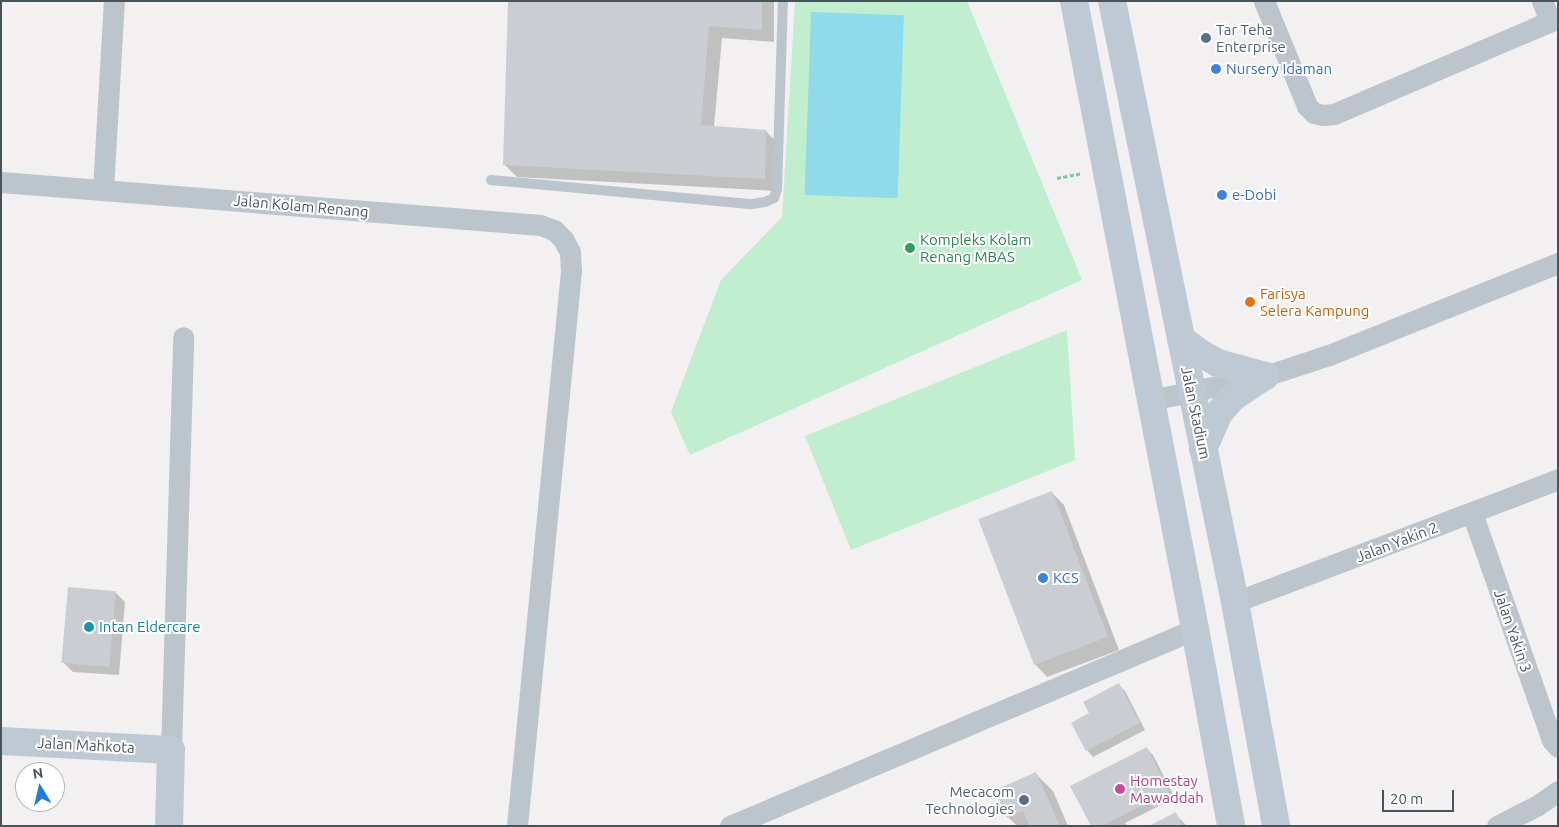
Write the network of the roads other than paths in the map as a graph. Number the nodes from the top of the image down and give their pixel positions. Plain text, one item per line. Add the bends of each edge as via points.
1 (114, 1) edge
2 (783, 1) edge
3 (1074, 1) edge
4 (1112, 1) edge
5 (1264, 1) edge
6 (1542, 1) edge
7 (1554, 20) edge
8 (491, 180) dead end
9 (1, 182) edge
10 (103, 190) junction
11 (1558, 263) edge
12 (183, 337) dead end
13 (1181, 339) junction
14 (1265, 376) junction
15 (1191, 391) junction
16 (1151, 400) junction
17 (1203, 449) junction
18 (1558, 478) edge
19 (1472, 513) junction
20 (1235, 602) junction
21 (1195, 629) junction
22 (1, 741) edge
23 (1558, 747) edge
24 (171, 750) junction
25 (1558, 791) edge
26 (169, 826) edge
27 (517, 826) edge
28 (730, 826) edge
29 (1231, 826) edge
30 (1276, 826) edge
31 (1496, 826) edge

1 - 10 street
2 - 8 lane via 777,189 774,198 752,204
3 - 16 main road
4 - 13 main road, Jalan Stadium
5 - 7 street via 1307,106 1314,113 1323,115 1334,114
6 - 7 street
9 - 10 street, Jalan Kolam Renang
10 - 27 street, Jalan Kolam Renang via 540,225 554,230 563,239 570,252 571,271
11 - 14 street via 1329,355
12 - 24 street
13 - 14 main road via 1218,363
13 - 15 main road, Jalan Stadium
14 - 15 street
14 - 17 main road via 1232,398 1219,413
15 - 16 street
15 - 17 main road, Jalan Stadium
16 - 21 main road
17 - 20 main road, Jalan Stadium
18 - 19 street, Jalan Yakin 2
19 - 20 street, Jalan Yakin 2
19 - 23 street, Jalan Yakin 3 via 1552,740
20 - 30 main road, Jalan Stadium
21 - 28 street
21 - 29 main road
22 - 24 main road, Jalan Mahkota
24 - 26 main road
25 - 31 street

